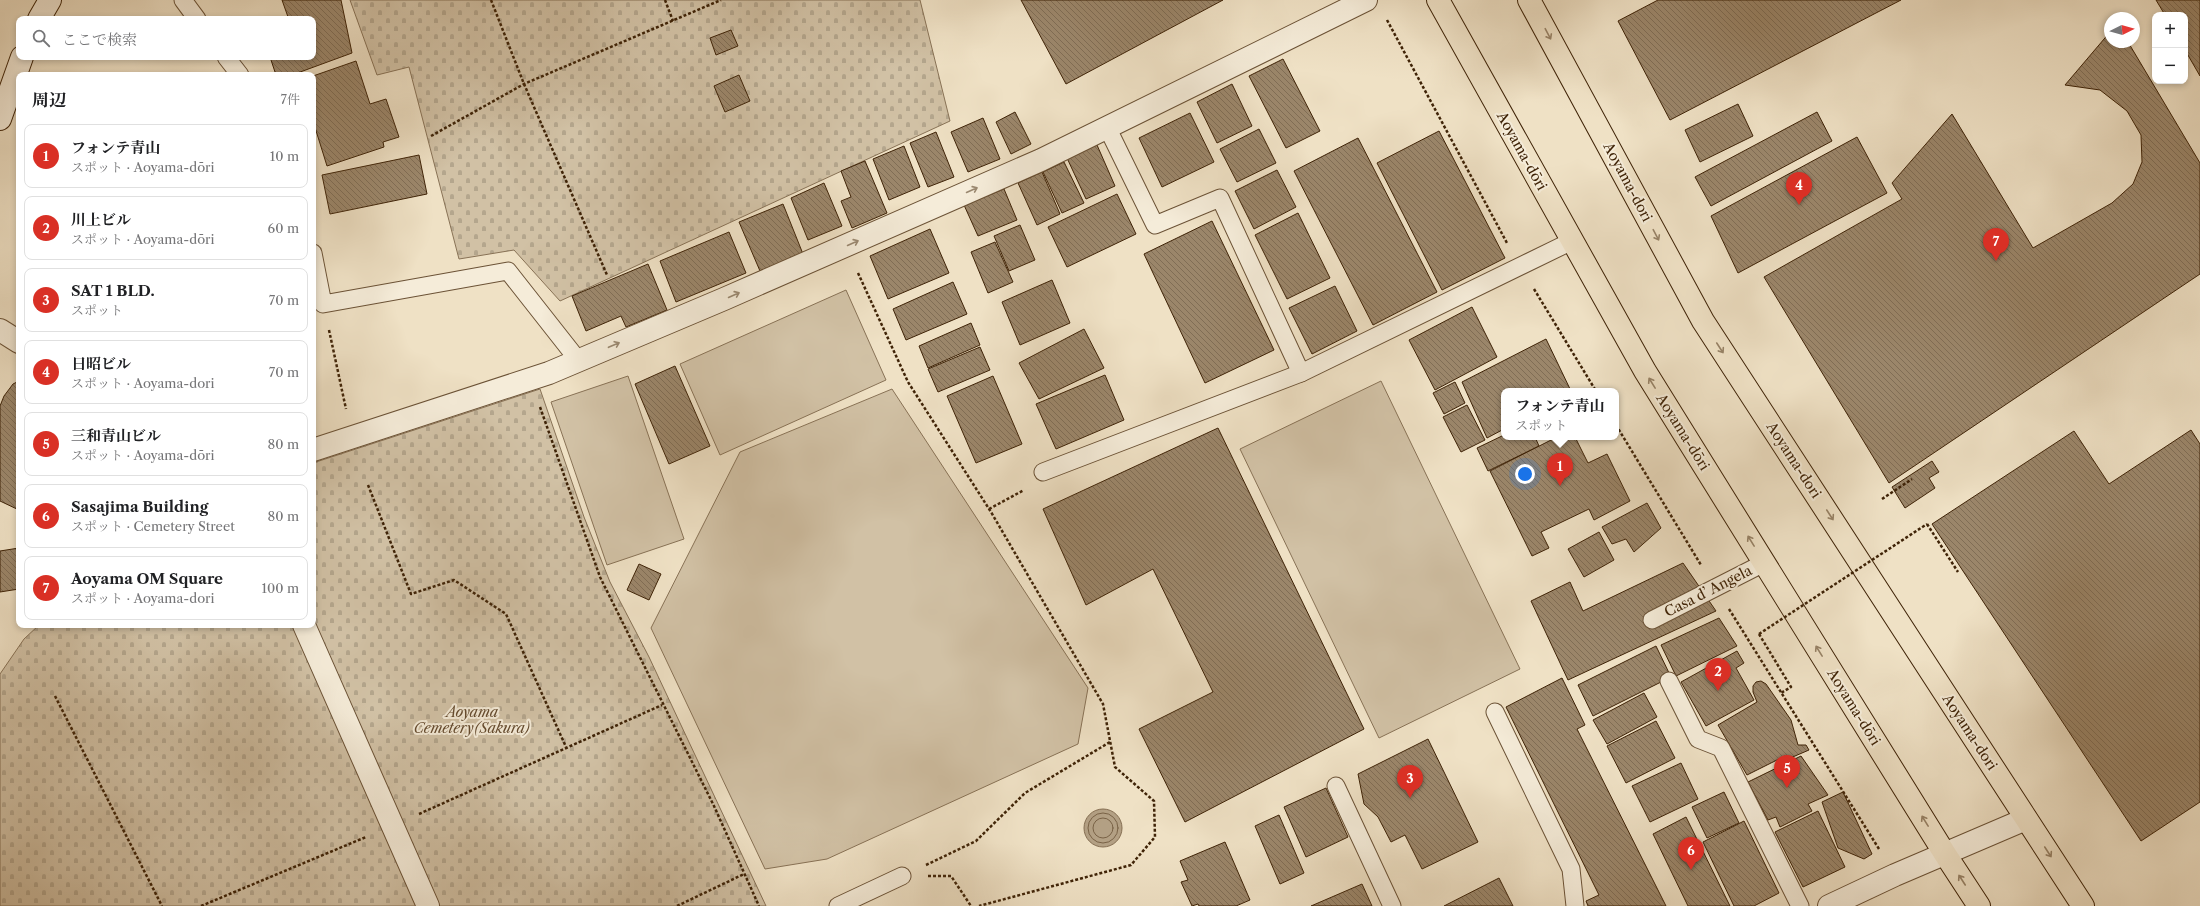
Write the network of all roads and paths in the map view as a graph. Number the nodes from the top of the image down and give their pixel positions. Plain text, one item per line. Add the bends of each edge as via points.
1 (50, 0) edge
2 (183, 0) edge
3 (491, 0) edge
4 (665, 0) edge
5 (721, 0) edge
6 (1366, 0) edge
7 (1438, 0) edge
8 (1529, 0) edge
9 (1384, 14) dead end
10 (41, 16) edge
11 (196, 16) edge
12 (673, 21) junction
13 (21, 60) edge
14 (228, 60) edge
15 (17, 72) edge
16 (238, 72) edge
17 (16, 74) edge
18 (524, 84) junction
19 (0, 119) edge
20 (1107, 127) junction
21 (431, 136) dead end
22 (1572, 240) junction
23 (845, 246) junction
24 (1510, 247) dead end
25 (316, 268) edge
26 (607, 275) dead end
27 (1530, 282) dead end
28 (323, 304) junction
29 (0, 330) edge
30 (16, 340) edge
31 (578, 360) junction
32 (1301, 373) junction
33 (531, 379) junction
34 (1594, 388) edge
35 (1619, 430) edge
36 (351, 439) junction
37 (316, 449) edge
38 (1043, 472) joint
39 (1912, 479) dead end
40 (368, 485) dead end
41 (1882, 499) dead end
42 (989, 509) junction
43 (1764, 562) junction
44 (1958, 572) dead end
45 (1715, 587) junction
46 (1652, 620) dead end
47 (305, 628) edge
48 (1669, 681) dead end
49 (1781, 693) junction
50 (56, 696) dead end
51 (662, 705) junction
52 (1495, 712) dead end
53 (1110, 742) junction
54 (566, 747) junction
55 (1336, 786) dead end
56 (2026, 819) junction
57 (393, 826) junction
58 (1945, 854) junction
59 (1877, 855) dead end
60 (744, 874) junction
61 (902, 876) junction
62 (990, 905) edge
63 (162, 906) edge
64 (201, 906) edge
65 (428, 906) edge
66 (677, 906) edge
67 (759, 906) edge
68 (838, 906) edge
69 (971, 906) edge
70 (979, 906) edge
71 (1392, 906) edge
72 (1575, 906) edge
73 (1800, 906) edge
74 (1829, 906) edge
75 (1979, 906) edge
76 (2083, 906) edge

1 - 10 street
2 - 11 lane
3 - 18 path
4 - 12 path
5 - 12 path
6 - 20 street
7 - 22 highway, Aoyama-dōri
8 -> 56 highway, Aoyama-dori via 1703,321
9 - 24 path
12 - 18 path
13 - 15 street
14 - 16 lane
17 - 19 street
18 - 21 path
18 - 26 path
23 -> 20 street via 1041,160
20 - 32 lane via 1155,225 1220,198
22 - 32 lane
43 -> 22 highway, Aoyama-dōri via 1645,371
31 -> 23 street
23 - 42 path via 908,382
25 - 28 lane
27 - 34 path
28 - 31 lane via 508,271
28 - 36 path
29 - 30 street
31 - 33 street
32 - 38 lane
33 - 36 street
33 - 51 path via 600,577
35 - 45 path
36 - 37 street
38 - 42 path via 1040,482
39 - 41 path
40 - 54 path via 411,594 454,580 506,614
42 - 53 path via 1103,704
43 - 45 lane, Casa d’ Angela
58 -> 43 highway, Aoyama-dōri
44 - 49 path, bridge via 1927,524 1759,634 1791,687
45 - 46 lane, Casa d’ Angela
45 - 49 path
47 - 57 street
48 - 73 lane via 1698,739 1721,748
49 - 59 path via 1879,849
50 - 63 path
51 - 54 path
51 - 60 path via 714,806
52 - 72 lane via 1571,869
53 - 61 path via 1024,793 976,841
53 - 62 path via 1115,767 1154,801 1154,837 1131,866
54 - 57 path
55 - 71 lane
56 - 58 street
56 -> 76 highway, Aoyama-dori
57 - 64 path
57 - 65 street
58 - 74 street
75 -> 58 highway
60 - 66 path
60 - 67 path
61 - 68 lane
61 - 69 path via 952,876
62 - 70 path

